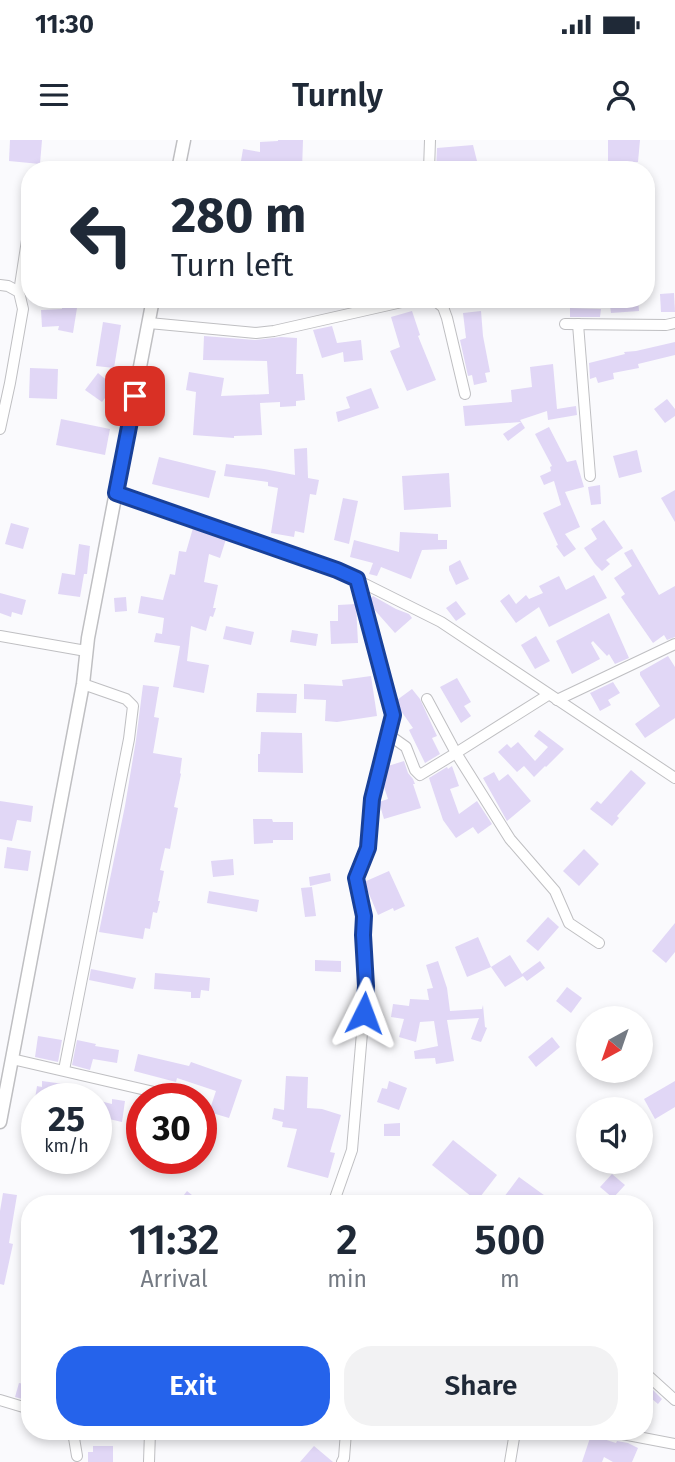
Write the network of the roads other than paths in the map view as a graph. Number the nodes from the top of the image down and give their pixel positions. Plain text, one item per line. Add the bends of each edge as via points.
1 (184, 140) edge
2 (430, 140) edge
3 (180, 161) edge
4 (429, 161) edge
5 (21, 279) edge
6 (0, 285) edge
7 (19, 292) junction
8 (21, 300) edge
9 (23, 308) edge
10 (152, 308) edge
11 (375, 308) edge
12 (443, 308) edge
13 (149, 323) junction
14 (675, 323) edge
15 (565, 324) dead end
16 (578, 324) junction
17 (465, 394) dead end
18 (0, 429) edge
19 (590, 475) dead end
20 (116, 493) junction
21 (357, 579) junction
22 (0, 636) edge
23 (675, 644) edge
24 (86, 651) junction
25 (83, 684) junction
26 (553, 697) junction
27 (427, 699) dead end
28 (389, 735) junction
29 (456, 753) junction
30 (675, 778) edge
31 (599, 943) dead end
32 (12, 1059) junction
33 (65, 1070) junction
34 (126, 1085) edge
35 (0, 1122) edge
36 (337, 1195) edge
37 (653, 1380) edge
38 (675, 1399) edge
39 (0, 1400) edge
40 (21, 1406) edge
41 (74, 1440) edge
42 (150, 1440) edge
43 (345, 1440) edge
44 (514, 1440) edge
45 (653, 1440) edge
46 (675, 1444) edge
47 (77, 1456) dead end
48 (149, 1462) edge
49 (342, 1462) edge
50 (510, 1462) edge

1 - 3 street
2 - 4 street
5 - 7 street
6 - 7 street
7 - 8 street
9 - 18 street
10 - 13 street
11 - 13 street via 256,333
12 - 17 street
13 - 20 street
14 - 16 street
15 - 16 street
16 - 19 street
20 - 21 street
20 - 24 street
21 - 26 street via 441,622
21 - 28 street via 393,715
22 - 24 street
23 - 26 street
24 - 25 street
25 - 32 street
25 - 33 street via 126,699 133,706
26 - 29 street
26 - 30 street
27 - 29 street
28 - 29 street via 406,747 420,775
28 - 36 street via 372,799 368,848 356,878 364,916 366,986 352,1150
29 - 31 street via 510,839 555,891 569,923
32 - 33 street
32 - 35 street
33 - 34 street
37 - 38 street
39 - 40 street
41 - 47 street
42 - 48 street
43 - 49 street
44 - 50 street
45 - 46 street

